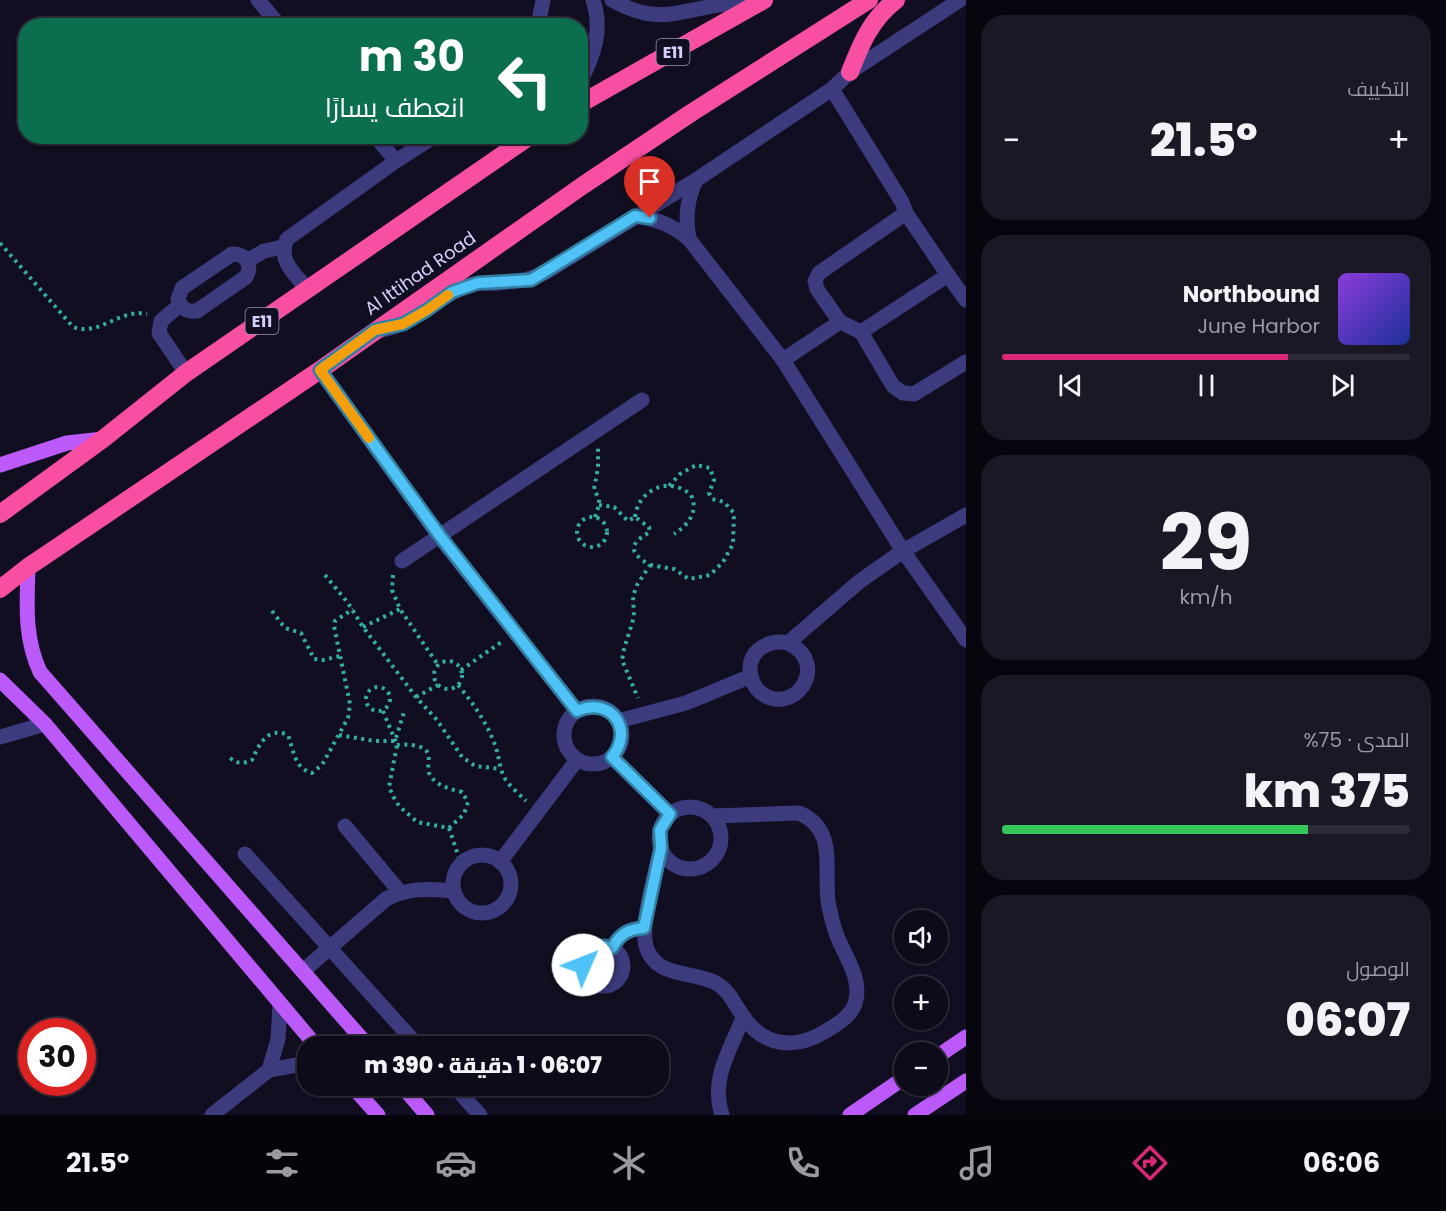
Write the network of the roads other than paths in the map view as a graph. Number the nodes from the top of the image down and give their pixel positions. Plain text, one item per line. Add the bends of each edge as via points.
1 (258, 0) edge
2 (543, 0) edge
3 (593, 0) edge
4 (612, 0) edge
5 (869, 0) edge
6 (896, 0) edge
7 (960, 0) edge
8 (761, 2) edge
9 (273, 18) edge
10 (539, 18) edge
11 (588, 67) edge
12 (850, 72) junction
13 (832, 89) junction
14 (588, 99) edge
15 (382, 144) edge
16 (423, 144) edge
17 (518, 144) edge
18 (396, 161) junction
19 (696, 180) junction
20 (906, 213) junction
21 (635, 216) junction
22 (689, 239) junction
23 (283, 247) junction
24 (247, 261) junction
25 (948, 275) junction
26 (308, 290) junction
27 (966, 300) edge
28 (180, 305) junction
29 (840, 322) junction
30 (375, 330) junction
31 (861, 332) junction
32 (783, 360) junction
33 (966, 362) edge
34 (320, 370) junction
35 (186, 373) junction
36 (642, 400) dead end
37 (103, 439) junction
38 (0, 465) edge
39 (0, 514) edge
40 (966, 515) edge
41 (440, 536) junction
42 (903, 551) junction
43 (402, 561) road end
44 (28, 567) junction
45 (0, 589) edge
46 (966, 640) edge
47 (788, 642) junction
48 (751, 676) junction
49 (0, 680) edge
50 (577, 711) junction
51 (618, 721) junction
52 (45, 724) junction
53 (0, 737) edge
54 (612, 757) junction
55 (577, 760) junction
56 (670, 814) junction
57 (713, 816) junction
58 (345, 826) dead end
59 (661, 848) junction
60 (245, 854) dead end
61 (500, 862) junction
62 (454, 891) junction
63 (400, 892) junction
64 (644, 928) junction
65 (330, 948) junction
66 (612, 948) dead end
67 (303, 971) junction
68 (280, 1005) junction
69 (743, 1018) junction
70 (307, 1036) edge
71 (359, 1036) edge
72 (409, 1036) edge
73 (966, 1036) edge
74 (948, 1049) edge
75 (297, 1065) edge
76 (269, 1070) junction
77 (966, 1081) edge
78 (894, 1085) edge
79 (361, 1096) edge
80 (411, 1096) edge
81 (463, 1096) edge
82 (212, 1115) edge
83 (378, 1115) edge
84 (427, 1115) edge
85 (480, 1115) edge
86 (722, 1115) edge
87 (850, 1115) edge
88 (915, 1115) edge

1 - 9 street
2 - 10 street
3 - 11 street via 598,32
4 - 8 street via 657,15
5 - 30 highway, Al Ittihad Road via 691,113
6 - 12 highway via 872,23
7 - 12 street
8 - 14 highway, E11
12 - 13 street
13 - 19 street
13 - 20 street
15 - 18 street
16 - 18 street
17 - 26 highway, E11
18 - 23 street via 295,233
19 - 21 street
19 - 22 street via 687,209
20 - 25 street
20 - 29 street via 816,277 815,285
21 - 22 street via 664,222
21 - 30 street via 531,280 470,285 452,292 403,324
22 - 32 street
23 - 24 street via 264,250
23 - 26 street via 285,262
24 - 28 street via 246,277 197,311 190,312
24 - 28 street via 239,254 226,256 182,288
25 - 27 street
25 - 31 street
26 - 35 highway, E11
28 - 35 street via 161,321 159,333
29 - 31 street
29 - 32 street
30 - 34 highway, Al Ittihad Road
31 - 33 street via 893,386 903,393 914,394
32 - 42 street
34 - 41 street
34 - 44 highway, Al Ittihad Road
35 - 37 highway, E11
36 - 41 street
37 - 38 main road via 67,443
37 - 39 highway, E11
40 - 42 street
41 - 43 street
41 - 50 street
42 - 46 street
42 - 47 street via 860,581
44 - 45 highway, Al Ittihad Road
44 - 67 main road via 31,654 40,672
47 - 48 street via 773,642 759,649 752,661
47 - 48 street via 801,651 807,664 807,679 799,691 785,698 770,697 758,689
48 - 51 street via 686,703
49 - 52 main road
50 - 51 street via 600,707
50 - 55 street via 567,721 564,735 567,749
51 - 54 street via 621,743
52 - 53 street
52 - 68 main road
54 - 55 street via 591,764
54 - 56 street
55 - 61 street
56 - 57 street via 697,807
56 - 59 street via 660,830
57 - 59 street via 722,836 720,848 706,865 685,868 666,857
57 - 69 street via 799,813 818,825 824,836 831,918 858,988 856,1003 848,1016 817,1037 798,1044 777,1042 758,1033
58 - 63 street
59 - 64 street
60 - 65 street
61 - 62 street via 480,855 467,860 454,876
61 - 62 street via 511,880 509,895 501,907 487,913 473,912
62 - 63 street
63 - 65 street via 386,899
64 - 66 street via 624,933
64 - 69 street via 646,948 655,961 669,970 714,981 725,989
65 - 67 street
65 - 72 street
67 - 71 main road
68 - 70 main road
68 - 76 street via 278,1039
69 - 86 street via 719,1076 717,1101
73 - 74 main road
75 - 76 street
76 - 82 street
77 - 88 main road
78 - 87 main road
79 - 83 main road
80 - 84 main road
81 - 85 street

